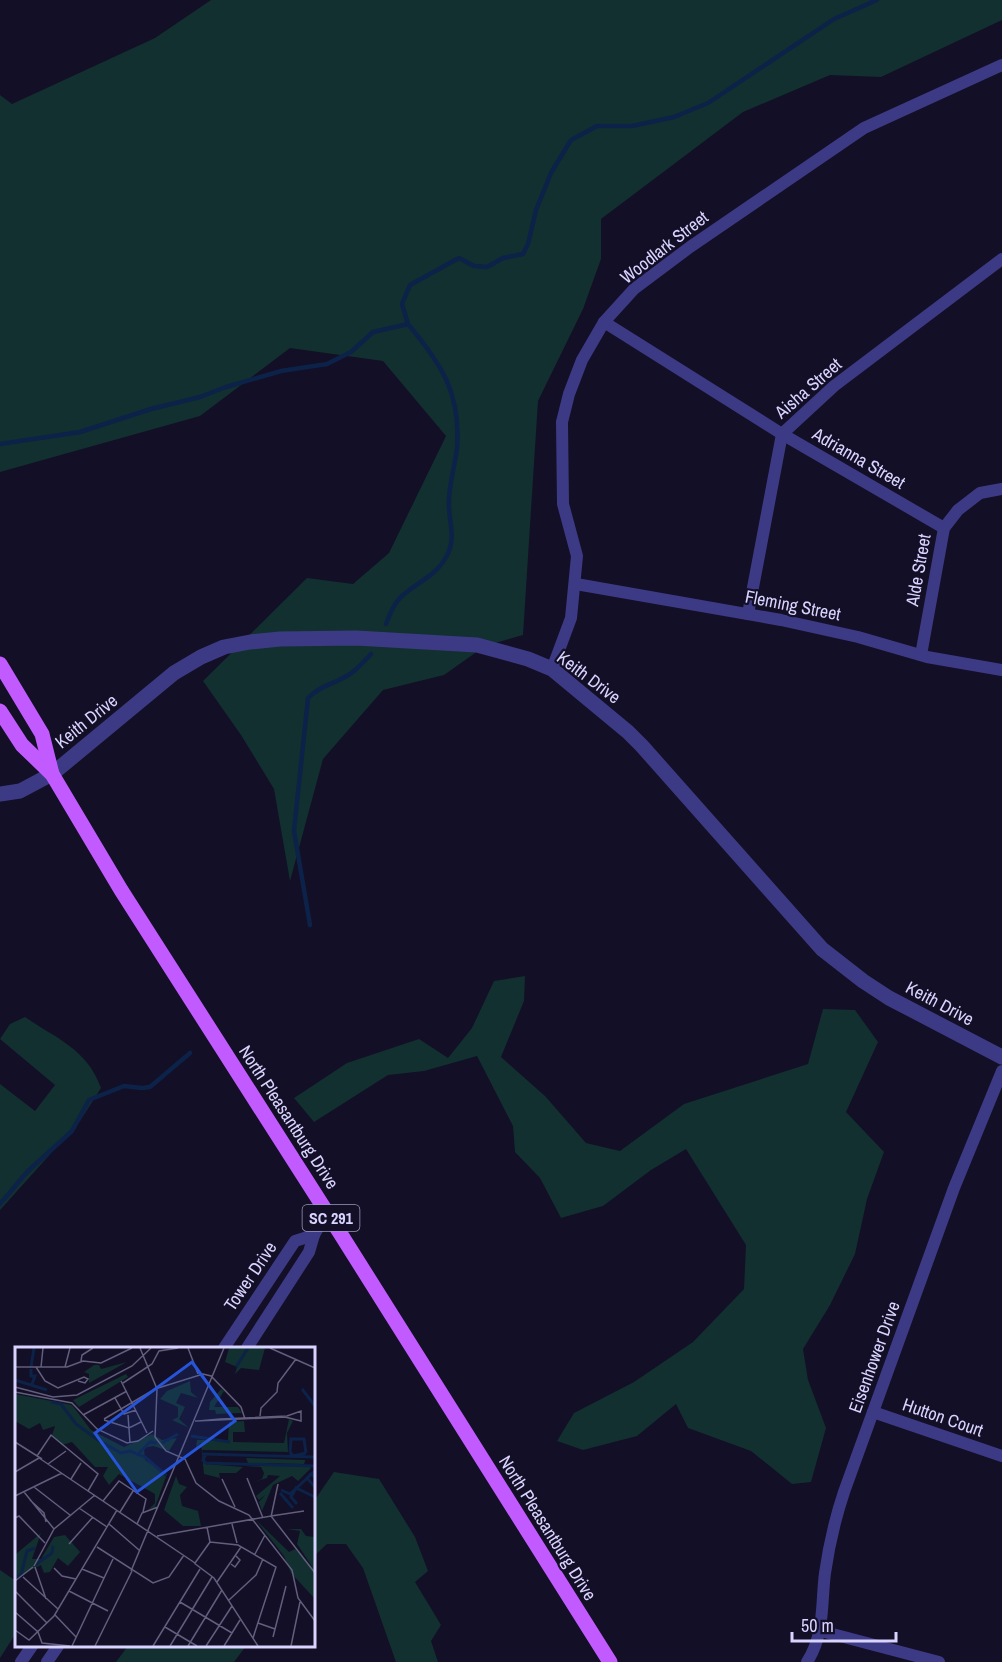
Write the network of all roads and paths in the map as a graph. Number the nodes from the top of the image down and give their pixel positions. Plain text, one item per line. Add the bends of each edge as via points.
1 (1002, 65) edge
2 (1002, 258) edge
3 (604, 322) junction
4 (782, 434) junction
5 (1002, 489) edge
6 (944, 528) junction
7 (576, 585) junction
8 (748, 614) junction
9 (921, 655) junction
10 (0, 664) edge
11 (552, 669) junction
12 (1002, 670) edge
13 (0, 711) edge
14 (52, 774) junction
15 (0, 794) edge
16 (1002, 1057) edge
17 (1002, 1071) edge
18 (327, 1212) junction
19 (314, 1234) junction
20 (225, 1347) edge
21 (248, 1347) edge
22 (873, 1412) junction
23 (1002, 1456) edge
24 (821, 1631) junction
25 (31, 1647) edge
26 (57, 1647) edge
27 (21, 1662) edge
28 (48, 1662) edge
29 (610, 1662) edge
30 (807, 1662) edge
31 (939, 1662) edge

1 - 3 street, Woodlark Street via 864,128 690,247 634,290
2 - 4 street, Aisha Street via 834,386
3 - 4 street, Adrianna Street
3 - 7 street, Woodlark Street via 582,360 562,422 563,504 577,556
4 - 6 street, Adrianna Street
4 - 8 street, Aisha Street
5 - 6 street, Alde Street via 980,493 958,510
6 - 9 street, Alde Street
7 - 8 street, Fleming Street
7 - 11 street, Woodlark Street via 571,618
8 - 9 street, Fleming Street
9 - 12 street, Fleming Street
10 - 14 main road, North Pleasantburg Drive / SC 291 via 42,735
11 - 14 street, Keith Drive via 477,645 356,638 280,639 224,647 174,673
11 - 16 street, Keith Drive via 642,746 822,949 889,998
13 - 14 main road, North Pleasantburg Drive / SC 291 via 22,745
14 - 15 street, Keith Drive via 20,790
14 - 18 main road, North Pleasantburg Drive / SC 291 via 121,890
17 - 22 street, Eisenhower Drive via 954,1188
18 - 19 street, Tower Drive
18 - 29 main road, North Pleasantburg Drive / SC 291
19 - 20 street, Tower Drive via 295,1240
19 - 21 street, Tower Drive via 309,1252
22 - 23 street, Hutton Court
22 - 24 street, Eisenhower Drive via 833,1526
24 - 30 street, Eisenhower Drive
24 - 31 street
25 - 27 street
26 - 28 street

